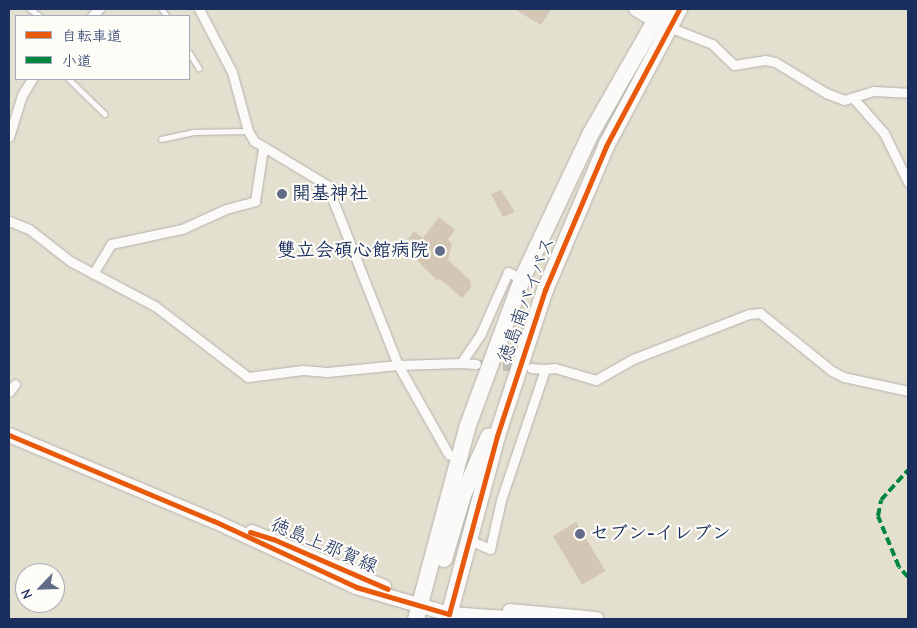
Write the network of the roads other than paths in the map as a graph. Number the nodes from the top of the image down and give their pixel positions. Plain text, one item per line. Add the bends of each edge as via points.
1 (199, 9) edge
2 (636, 9) edge
3 (679, 9) edge
4 (662, 19) edge
5 (190, 54) edge
6 (199, 68) dead end
7 (32, 80) edge
8 (70, 80) edge
9 (908, 93) edge
10 (854, 99) junction
11 (105, 114) dead end
12 (248, 132) junction
13 (9, 137) edge
14 (161, 139) dead end
15 (264, 149) junction
16 (908, 182) edge
17 (9, 221) edge
18 (93, 274) junction
19 (522, 279) junction
20 (461, 363) junction
21 (476, 364) tunnel mouth
22 (398, 365) junction
23 (532, 368) tunnel mouth
24 (545, 369) junction
25 (14, 384) dead end
26 (908, 391) edge
27 (9, 392) edge
28 (509, 397) junction
29 (9, 435) edge
30 (449, 455) dead end
31 (469, 540) junction
32 (422, 608) edge
33 (450, 613) edge
34 (522, 619) edge
35 (597, 619) edge

1 - 12 street via 232,72
2 - 4 main road
3 - 4 highway, 徳島南バイパス
4 - 10 street via 712,44 734,65 765,60 776,62 826,93 844,100
4 - 19 highway, 徳島南バイパス via 591,133
4 - 28 highway, 徳島南バイパス via 545,290
5 - 6 lane
7 - 13 street
8 - 11 lane
9 - 10 street via 873,91
10 - 16 street via 884,133
12 - 14 lane via 193,132
12 - 15 street
15 - 18 street via 255,201 226,209 182,229 111,244
15 - 22 street via 327,185
17 - 18 street via 29,229 70,261
18 - 22 street via 155,306 248,377
19 - 20 street via 508,272 481,333
19 - 32 highway, 徳島南バイパス via 467,428
20 - 21 street
20 - 22 street
22 - 30 street
23 - 24 street
24 - 26 street via 555,368 596,380 633,359 748,314 760,314 832,371 844,377
24 - 31 street via 501,500 490,549
25 - 27 street
28 - 31 highway, 徳島南バイパス
28 - 32 highway via 463,495
29 - 32 main road, 徳島上那賀線 via 214,521 356,587
31 - 33 highway, 徳島南バイパス
32 - 33 main road, 徳島上那賀線
33 - 34 main road, 徳島上那賀線
33 - 35 main road, 徳島上那賀線

